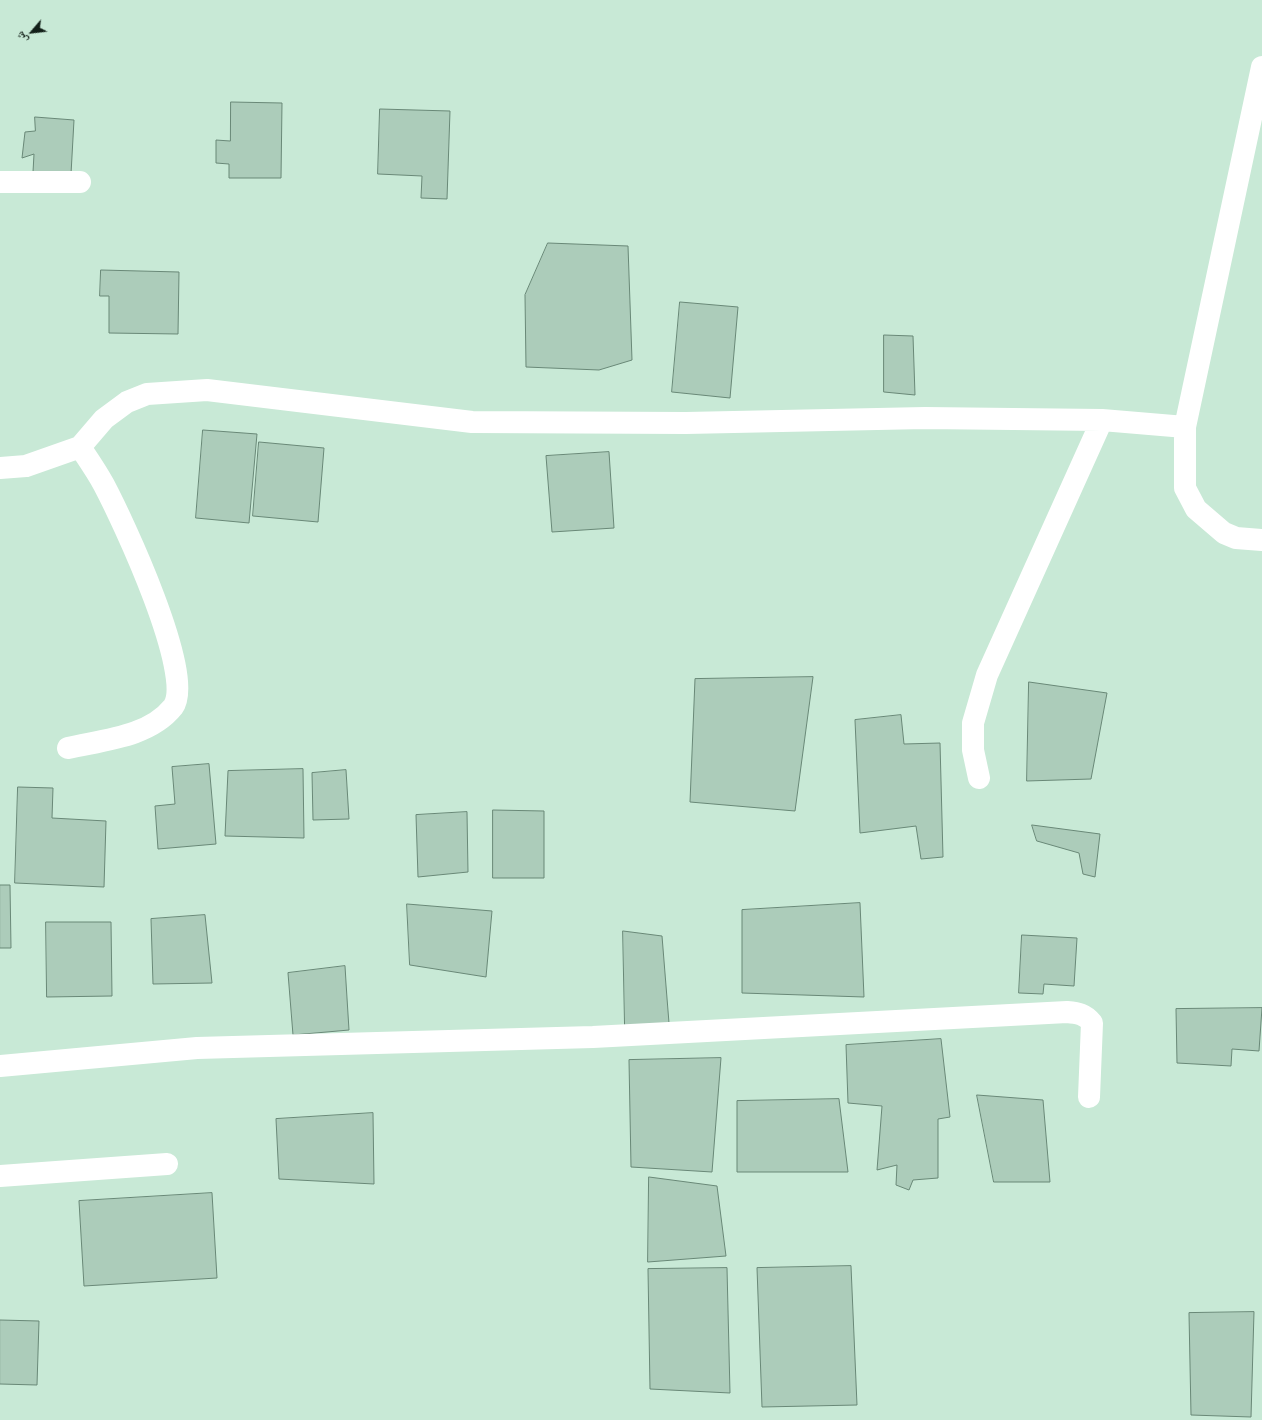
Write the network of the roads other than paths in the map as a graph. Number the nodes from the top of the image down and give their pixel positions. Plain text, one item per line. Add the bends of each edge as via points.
1 (1262, 67) edge
2 (0, 182) edge
3 (80, 182) dead end
4 (1102, 420) junction
5 (1185, 427) junction
6 (80, 447) junction
7 (0, 468) edge
8 (1262, 540) edge
9 (68, 748) dead end
10 (979, 778) dead end
11 (0, 1066) edge
12 (1089, 1097) dead end
13 (167, 1164) dead end
14 (0, 1176) edge

1 - 5 street
2 - 3 street
4 - 5 street
4 - 6 street via 924,418 686,423 472,422 207,390 147,394 127,402 104,419
4 - 10 street via 987,675 973,722 973,750
5 - 8 street via 1185,488 1196,509 1224,533 1236,538
6 - 7 street via 26,466
6 - 9 street via 104,484 134,547 157,608 176,668 178,685 174,706 150,726
11 - 12 street via 197,1048 592,1037 1068,1012 1080,1014 1092,1023
13 - 14 street

